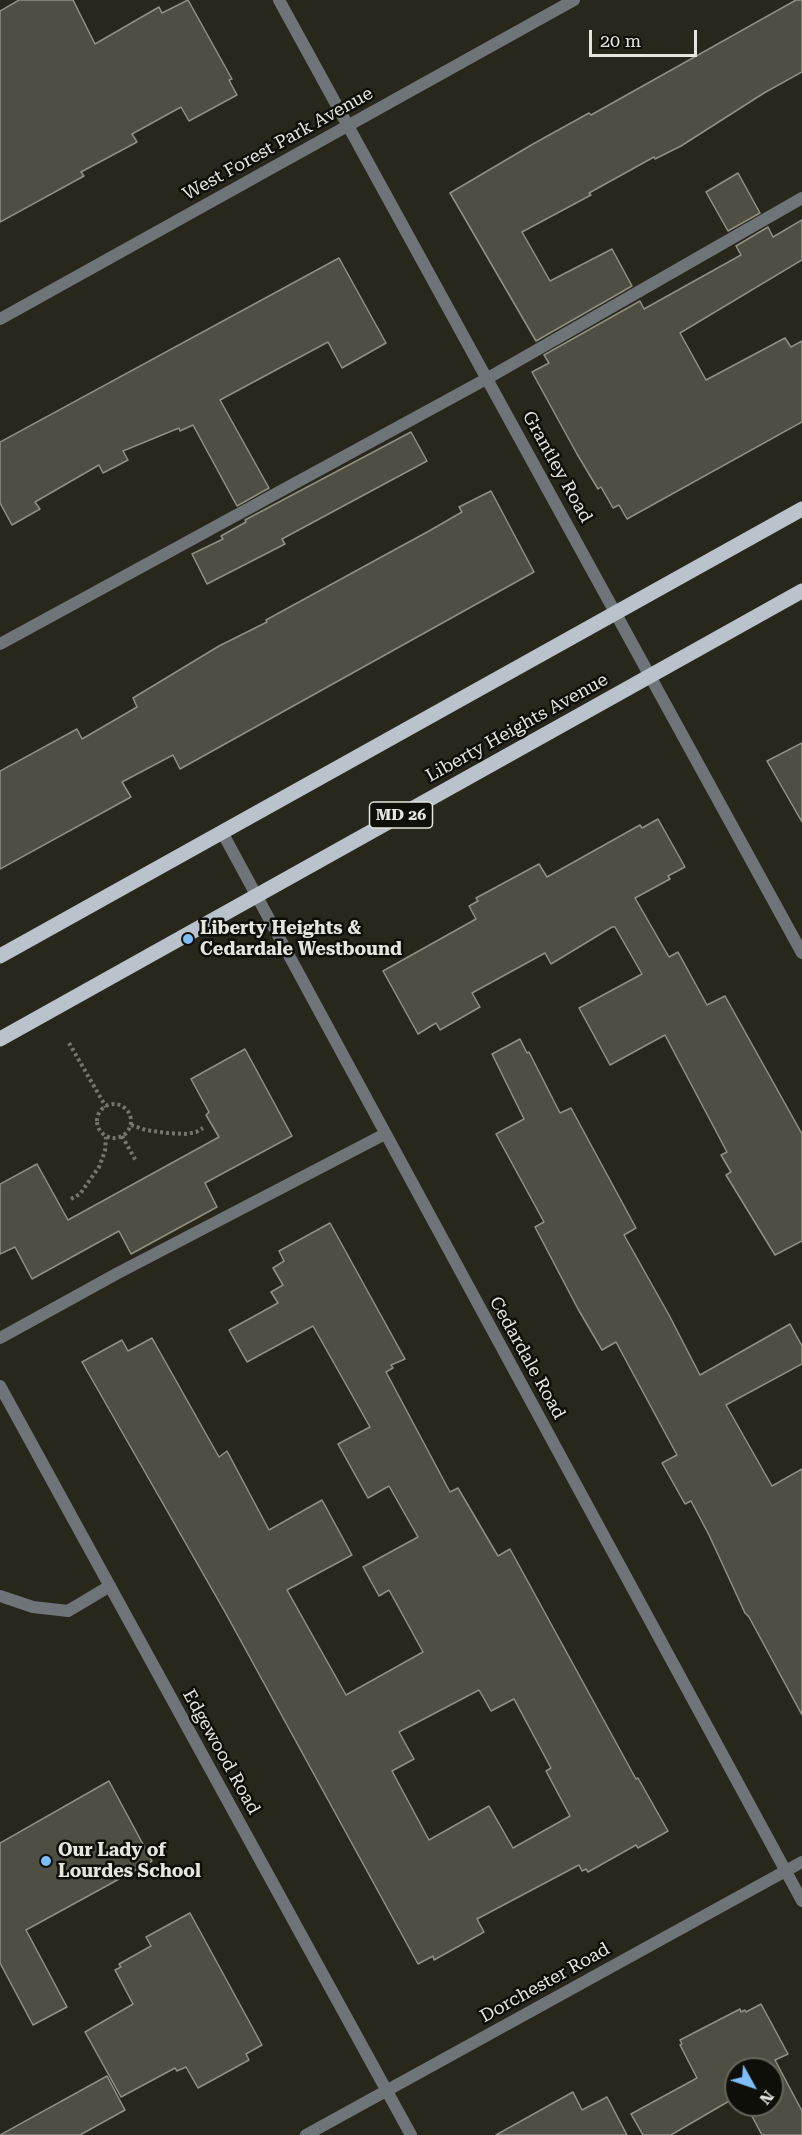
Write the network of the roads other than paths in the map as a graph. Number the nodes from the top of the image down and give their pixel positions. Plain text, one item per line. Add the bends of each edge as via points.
1 (279, 0) edge
2 (574, 0) edge
3 (348, 125) junction
4 (802, 198) edge
5 (0, 319) edge
6 (488, 378) junction
7 (802, 509) edge
8 (802, 591) edge
9 (617, 612) junction
10 (0, 644) edge
11 (651, 675) junction
12 (222, 832) junction
13 (256, 896) junction
14 (802, 953) edge
15 (0, 956) edge
16 (0, 1039) edge
17 (385, 1134) junction
18 (0, 1338) edge
19 (0, 1386) edge
20 (110, 1586) junction
21 (0, 1596) edge
22 (802, 1862) edge
23 (786, 1871) junction
24 (802, 1901) edge
25 (387, 2090) junction
26 (306, 2135) edge
27 (411, 2135) edge

1 - 3 street, Grantley Road
2 - 3 street, West Forest Park Avenue
3 - 5 street, West Forest Park Avenue
3 - 6 street, Grantley Road
4 - 6 street
6 - 9 street, Grantley Road
6 - 10 street
7 - 9 main road
8 - 11 main road, Liberty Heights Avenue / MD 26
9 - 11 street, Grantley Road
9 - 12 main road
11 - 13 main road, Liberty Heights Avenue / MD 26
11 - 14 street, Grantley Road
12 - 13 street, Cedardale Road
12 - 15 main road
13 - 16 main road, Liberty Heights Avenue / MD 26
13 - 17 street, Cedardale Road
17 - 18 street
17 - 23 street, Cedardale Road
19 - 20 street, Edgewood Road
20 - 21 street via 68,1611 33,1607
20 - 25 street, Edgewood Road
22 - 23 street, Dorchester Road
23 - 24 street, Cedardale Road
23 - 25 street, Dorchester Road
25 - 26 street, Dorchester Road
25 - 27 street, Edgewood Road

